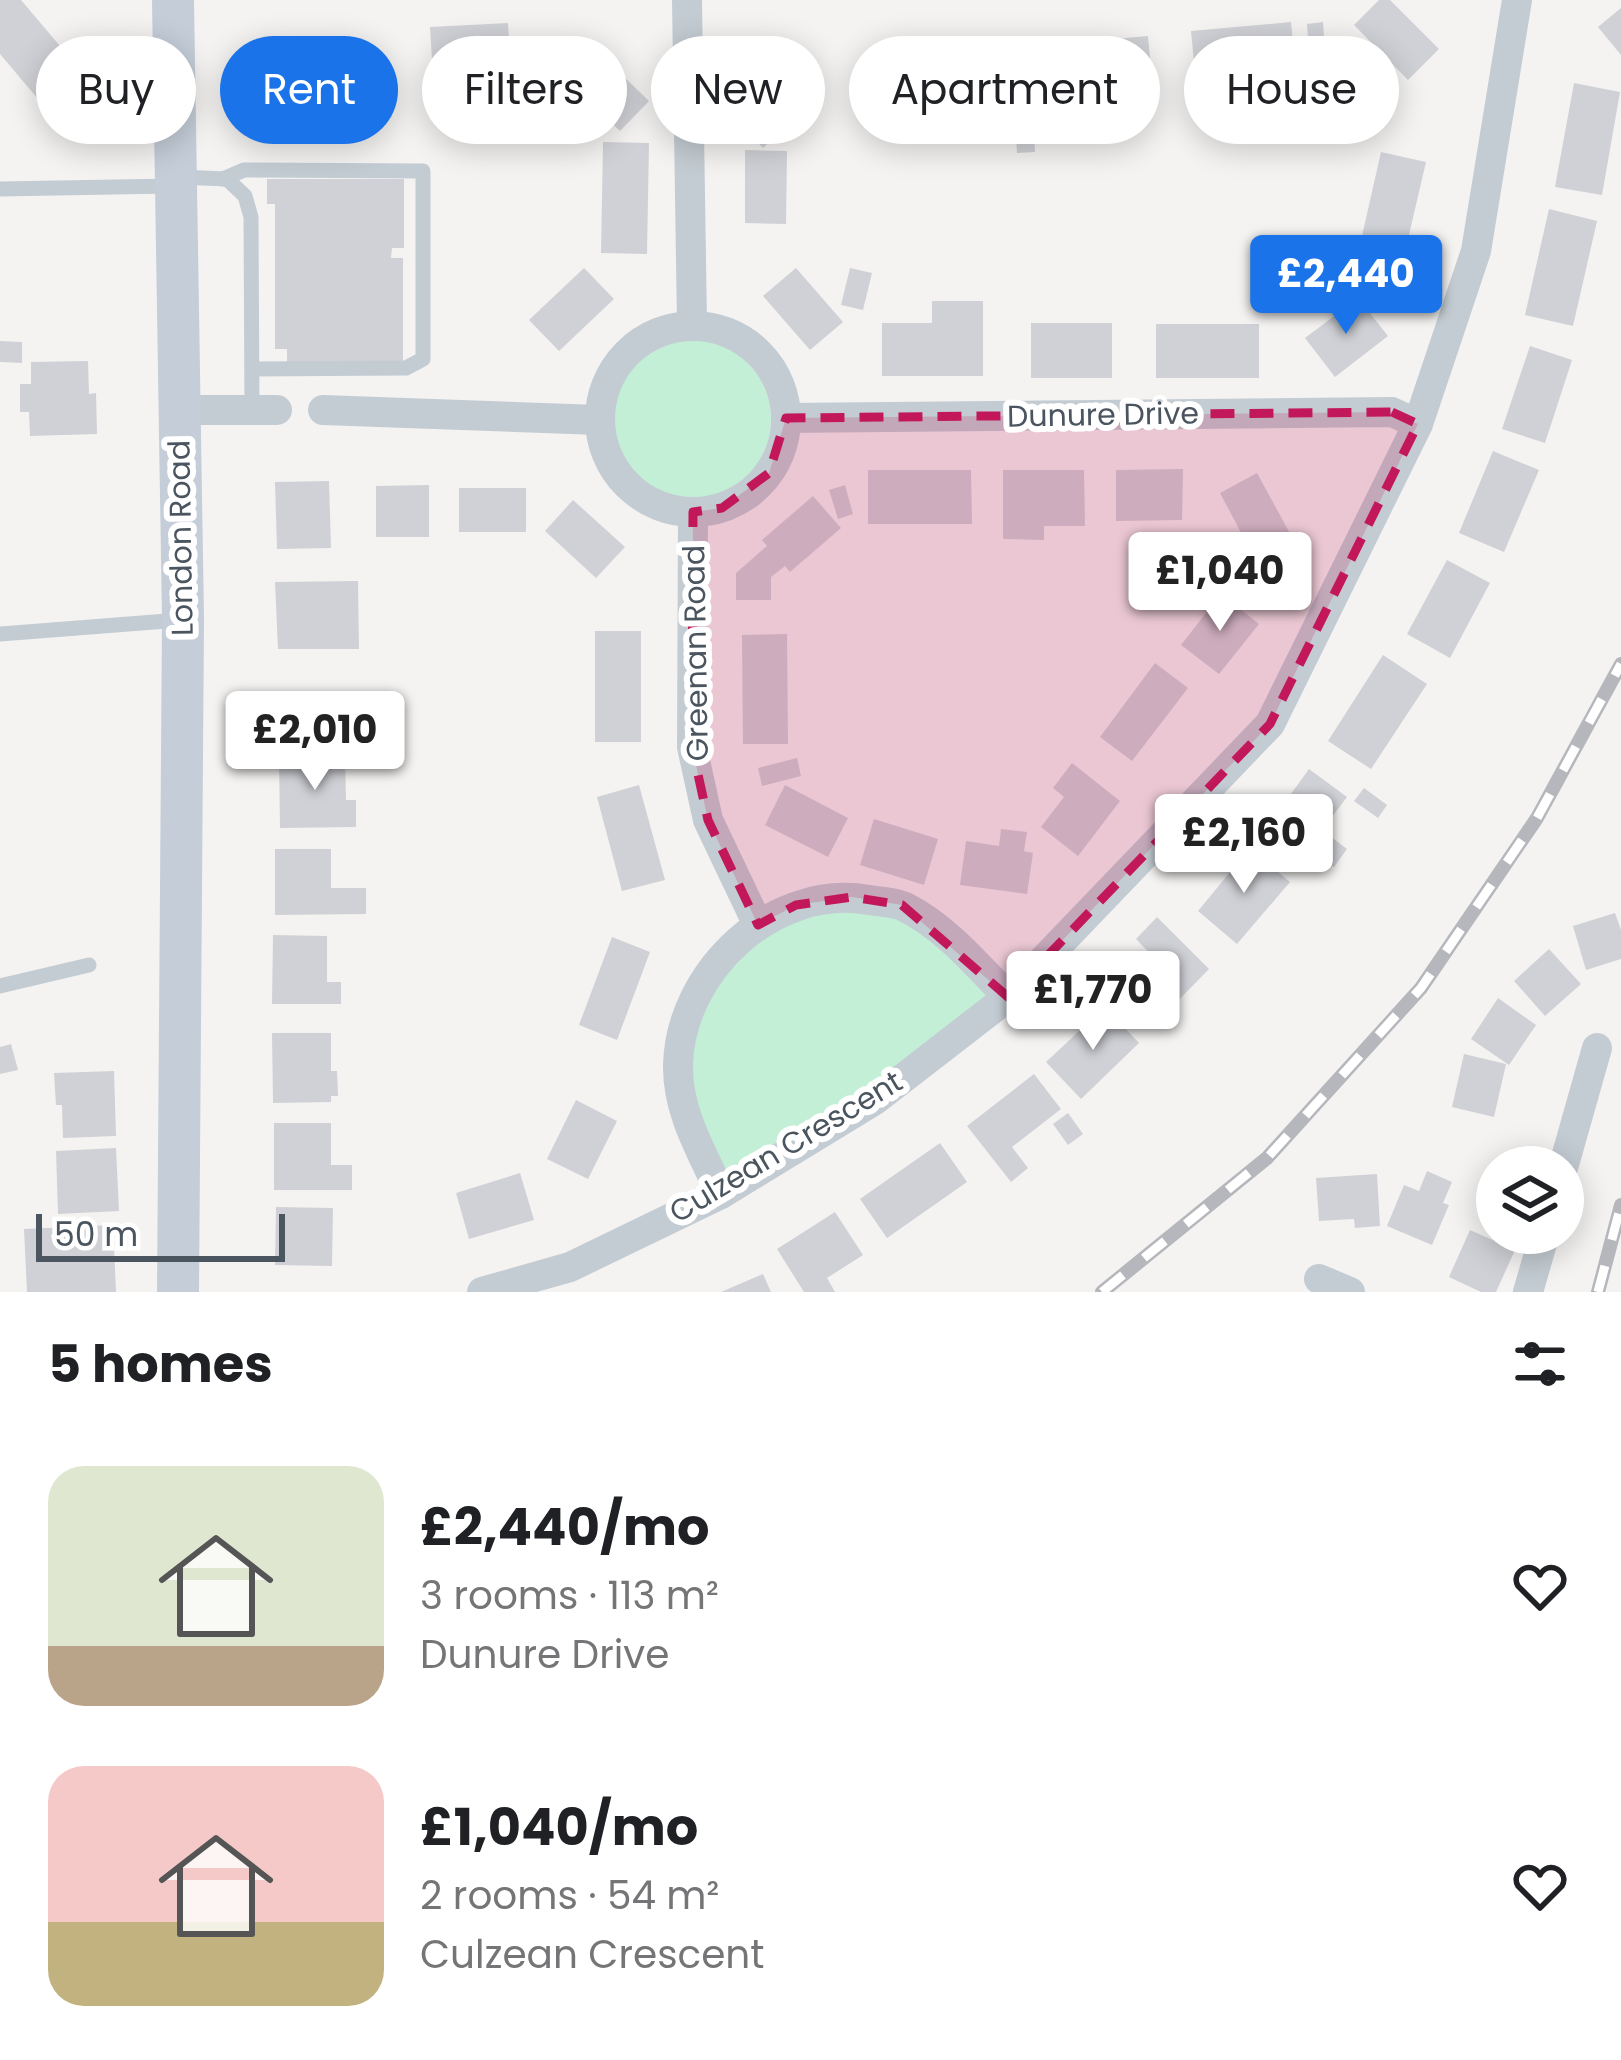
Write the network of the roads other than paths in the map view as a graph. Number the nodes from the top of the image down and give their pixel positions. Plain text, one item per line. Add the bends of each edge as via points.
1 (173, 0) edge
2 (687, 0) edge
3 (1517, 0) edge
4 (223, 179) junction
5 (176, 181) junction
6 (0, 189) edge
7 (692, 326) junction
8 (251, 369) junction
9 (179, 410) junction
10 (264, 410) joint
11 (322, 410) dead end
12 (786, 418) junction
13 (599, 419) junction
14 (1418, 424) junction
15 (693, 512) junction
16 (183, 620) junction
17 (0, 634) edge
18 (758, 925) junction
19 (89, 965) dead end
20 (0, 986) edge
21 (1008, 997) junction
22 (1597, 1048) dead end
23 (1569, 1146) edge
24 (721, 1194) junction
25 (1539, 1254) edge
26 (1319, 1279) dead end
27 (178, 1292) edge
28 (482, 1292) edge
29 (1351, 1292) edge
30 (1528, 1292) edge

1 - 5 main road, London Road
2 - 7 street
3 - 14 street, Culzean Crescent via 1476,251
4 - 5 lane
4 - 8 lane via 245,196 251,217
4 - 8 lane via 244,170 423,171 423,359 406,368
5 - 6 lane
5 - 9 main road, London Road
7 - 12 street via 721,330 758,353 782,389
7 - 13 street via 663,330 617,364
8 - 10 lane
9 - 10 street
9 - 16 main road, London Road
11 - 13 street
12 - 14 street, Dunure Drive via 1392,412
12 - 15 street, Greenan Road via 769,473 722,508
13 - 15 street, Greenan Road via 617,475 664,508
14 - 21 street, Culzean Crescent via 1270,724
15 - 18 street, Greenan Road via 692,747 708,820
16 - 17 lane
16 - 27 main road, London Road
18 - 21 street via 796,905 852,897 902,905
18 - 24 street via 705,976 685,1018 678,1065 683,1111
19 - 20 lane
21 - 24 street, Culzean Crescent via 875,1100
22 - 23 street
24 - 28 street, Culzean Crescent via 570,1268
25 - 30 street
26 - 29 street

